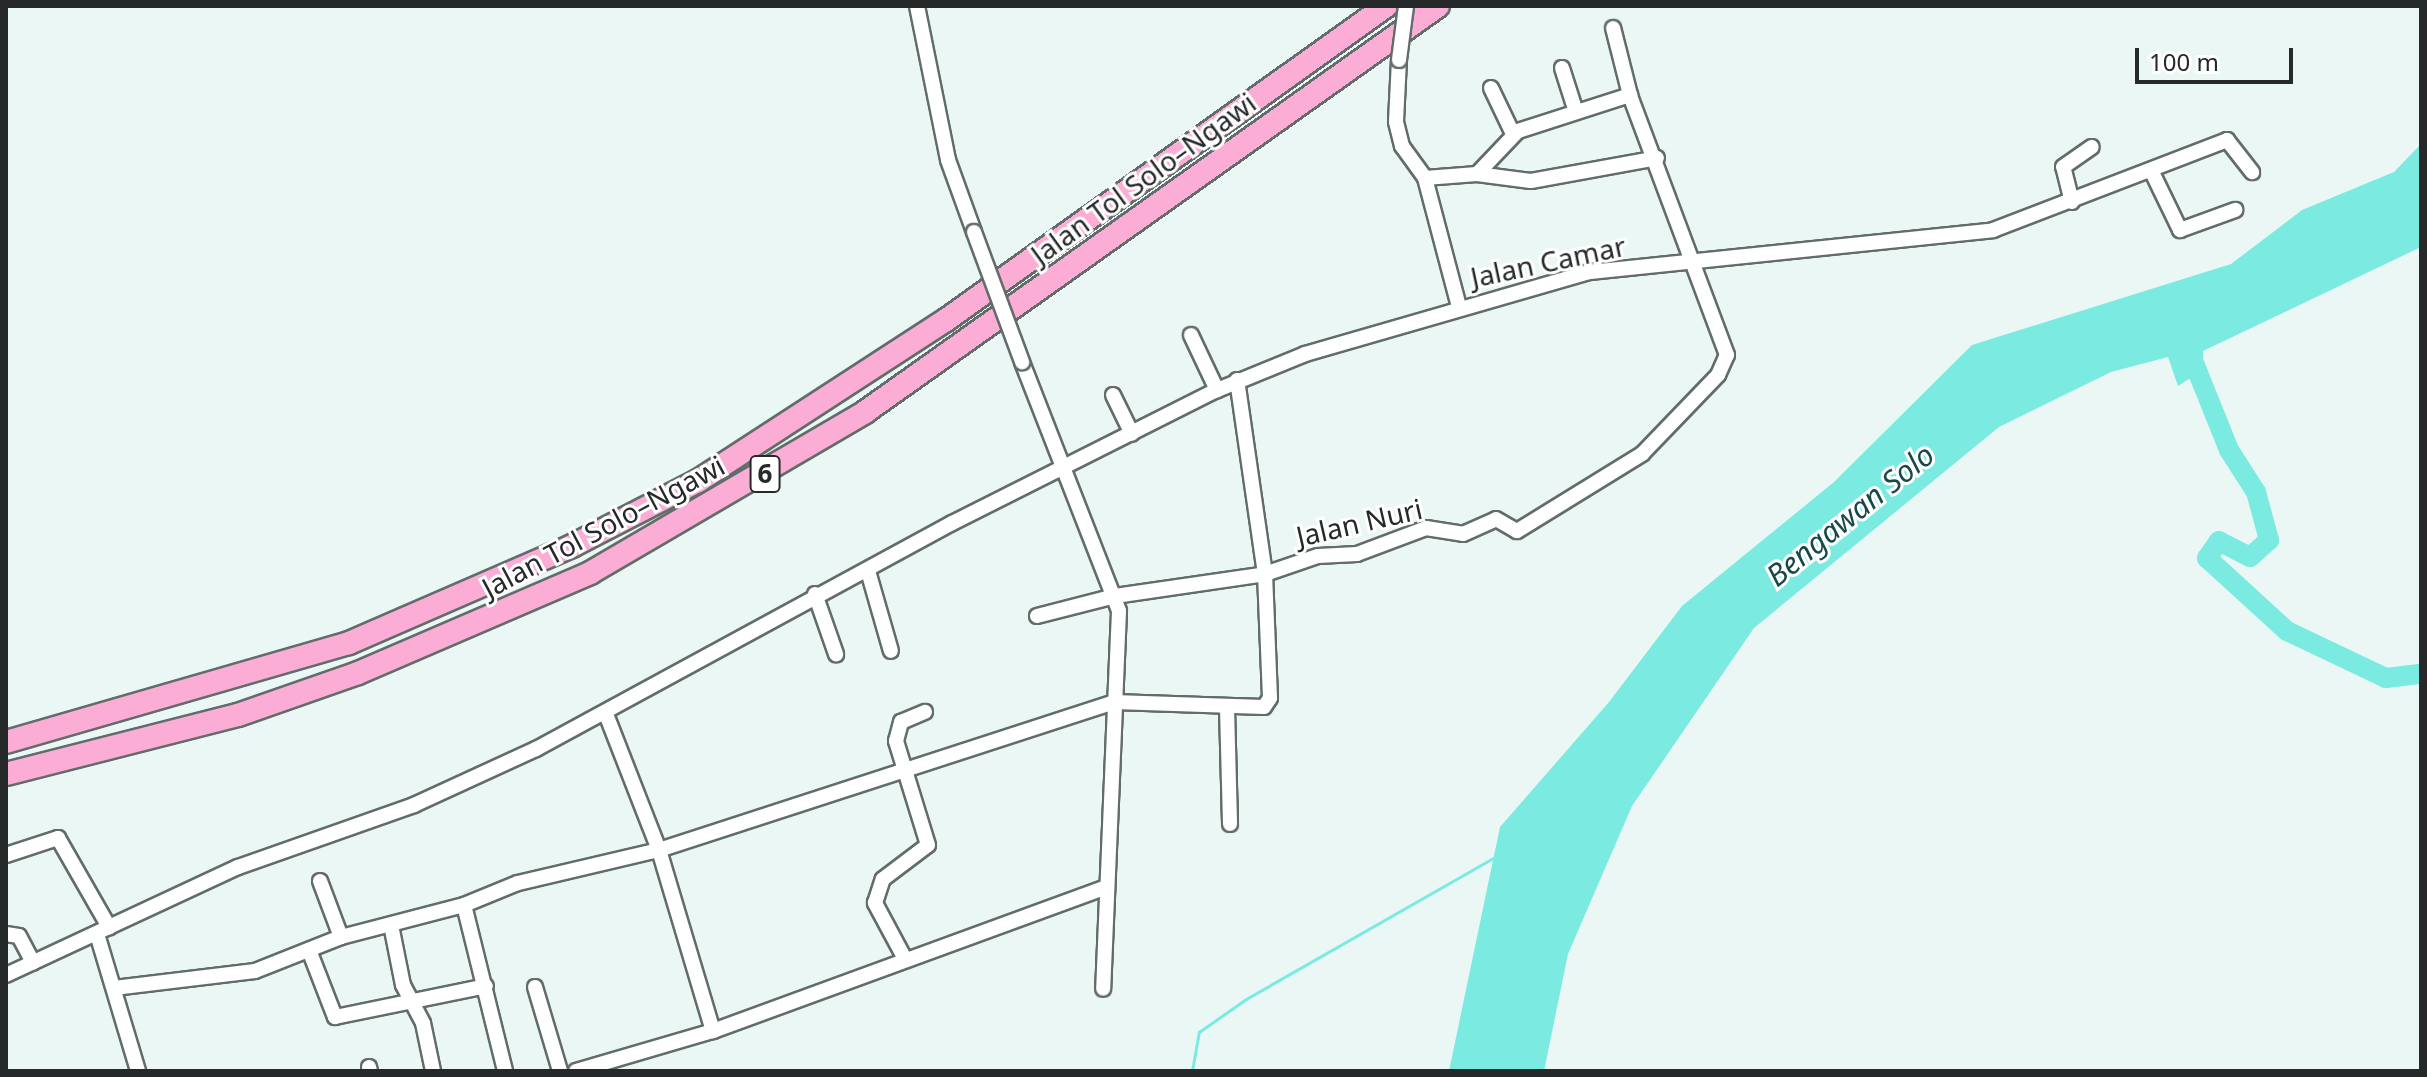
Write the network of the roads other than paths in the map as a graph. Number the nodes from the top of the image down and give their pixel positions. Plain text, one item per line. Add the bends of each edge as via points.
1 (917, 6) edge
2 (1386, 6) edge
3 (1406, 6) edge
4 (1438, 6) edge
5 (1613, 28) dead end
6 (1562, 68) dead end
7 (1491, 88) dead end
8 (1630, 95) junction
9 (1575, 109) junction
10 (1513, 134) junction
11 (2092, 147) dead end
12 (1657, 158) junction
13 (2151, 170) junction
14 (2252, 172) dead end
15 (1477, 174) junction
16 (1425, 178) junction
17 (2072, 202) junction
18 (2235, 210) dead end
19 (1696, 261) junction
20 (1459, 307) junction
21 (1191, 335) dead end
22 (1237, 380) junction
23 (1217, 390) junction
24 (1113, 395) dead end
25 (1132, 434) junction
26 (1066, 466) junction
27 (868, 571) junction
28 (1265, 574) junction
29 (815, 594) junction
30 (1115, 596) junction
31 (1037, 616) dead end
32 (891, 651) dead end
33 (836, 654) dead end
34 (1114, 702) junction
35 (1227, 708) junction
36 (925, 712) dead end
37 (606, 714) junction
38 (6, 742) edge
39 (904, 771) junction
40 (6, 774) edge
41 (1230, 824) dead end
42 (659, 850) junction
43 (6, 855) edge
44 (320, 881) dead end
45 (1106, 887) junction
46 (464, 905) junction
47 (391, 925) junction
48 (103, 930) junction
49 (6, 934) edge
50 (341, 937) junction
51 (309, 950) junction
52 (905, 959) junction
53 (33, 962) junction
54 (6, 975) edge
55 (486, 986) junction
56 (535, 987) dead end
57 (114, 988) junction
58 (1103, 989) dead end
59 (412, 1003) junction
60 (713, 1031) junction
61 (138, 1071) edge
62 (433, 1071) edge
63 (505, 1071) edge
64 (560, 1071) edge
65 (576, 1071) edge

1 - 26 street, bridge via 952,177
2 - 38 highway, Jalan Tol Solo–Ngawi / 6 via 946,320 698,481 572,546 349,643
3 - 16 street, bridge via 1396,122 1402,146
4 - 40 highway, Jalan Tol Solo–Ngawi / 6 via 865,412 590,573 387,661 238,715
5 - 8 street
6 - 9 street
7 - 10 street
8 - 9 street
8 - 12 street
9 - 10 street
10 - 15 street
11 - 17 street via 2063,167
12 - 15 street via 1531,181
12 - 19 street
13 - 14 street, Jalan Camar via 2227,140
13 - 17 street, Jalan Camar
13 - 18 street via 2180,230
15 - 16 street
16 - 20 street
17 - 19 street, Jalan Camar via 1975,234
19 - 20 street, Jalan Camar via 1590,272
19 - 28 street, Jalan Nuri via 1726,362 1630,464 1517,531 1496,519 1463,534 1426,528 1357,554 1318,556
20 - 22 street, Jalan Camar
21 - 23 street
22 - 23 street, Jalan Camar
22 - 28 street
23 - 25 street, Jalan Camar
24 - 25 street
25 - 26 street, Jalan Camar
26 - 27 street, Jalan Camar
26 - 30 street
27 - 29 street, Jalan Camar
27 - 32 street
28 - 30 street, Jalan Nuri
28 - 35 street via 1270,698 1257,709
29 - 33 street
29 - 37 street, Jalan Camar
30 - 31 street, Jalan Nuri
30 - 34 street via 1120,628
34 - 35 street
34 - 39 street
34 - 45 street
35 - 41 street
36 - 39 street via 897,728
37 - 42 street
37 - 48 street, Jalan Camar via 414,805 238,867
39 - 42 street
39 - 52 street via 928,845 883,879 875,903
42 - 46 street via 518,883
42 - 60 street
43 - 48 street via 58,838
44 - 50 street
45 - 52 street
45 - 58 street
46 - 47 street
46 - 55 street
47 - 50 street
47 - 59 street
48 - 53 street, Jalan Camar
48 - 57 street
49 - 53 street via 19,936
50 - 51 street
51 - 57 street via 236,975
51 - 59 street via 335,1017
52 - 60 street
53 - 54 street, Jalan Camar
55 - 59 street
55 - 63 street
56 - 64 street
57 - 61 street
59 - 62 street
60 - 65 street

